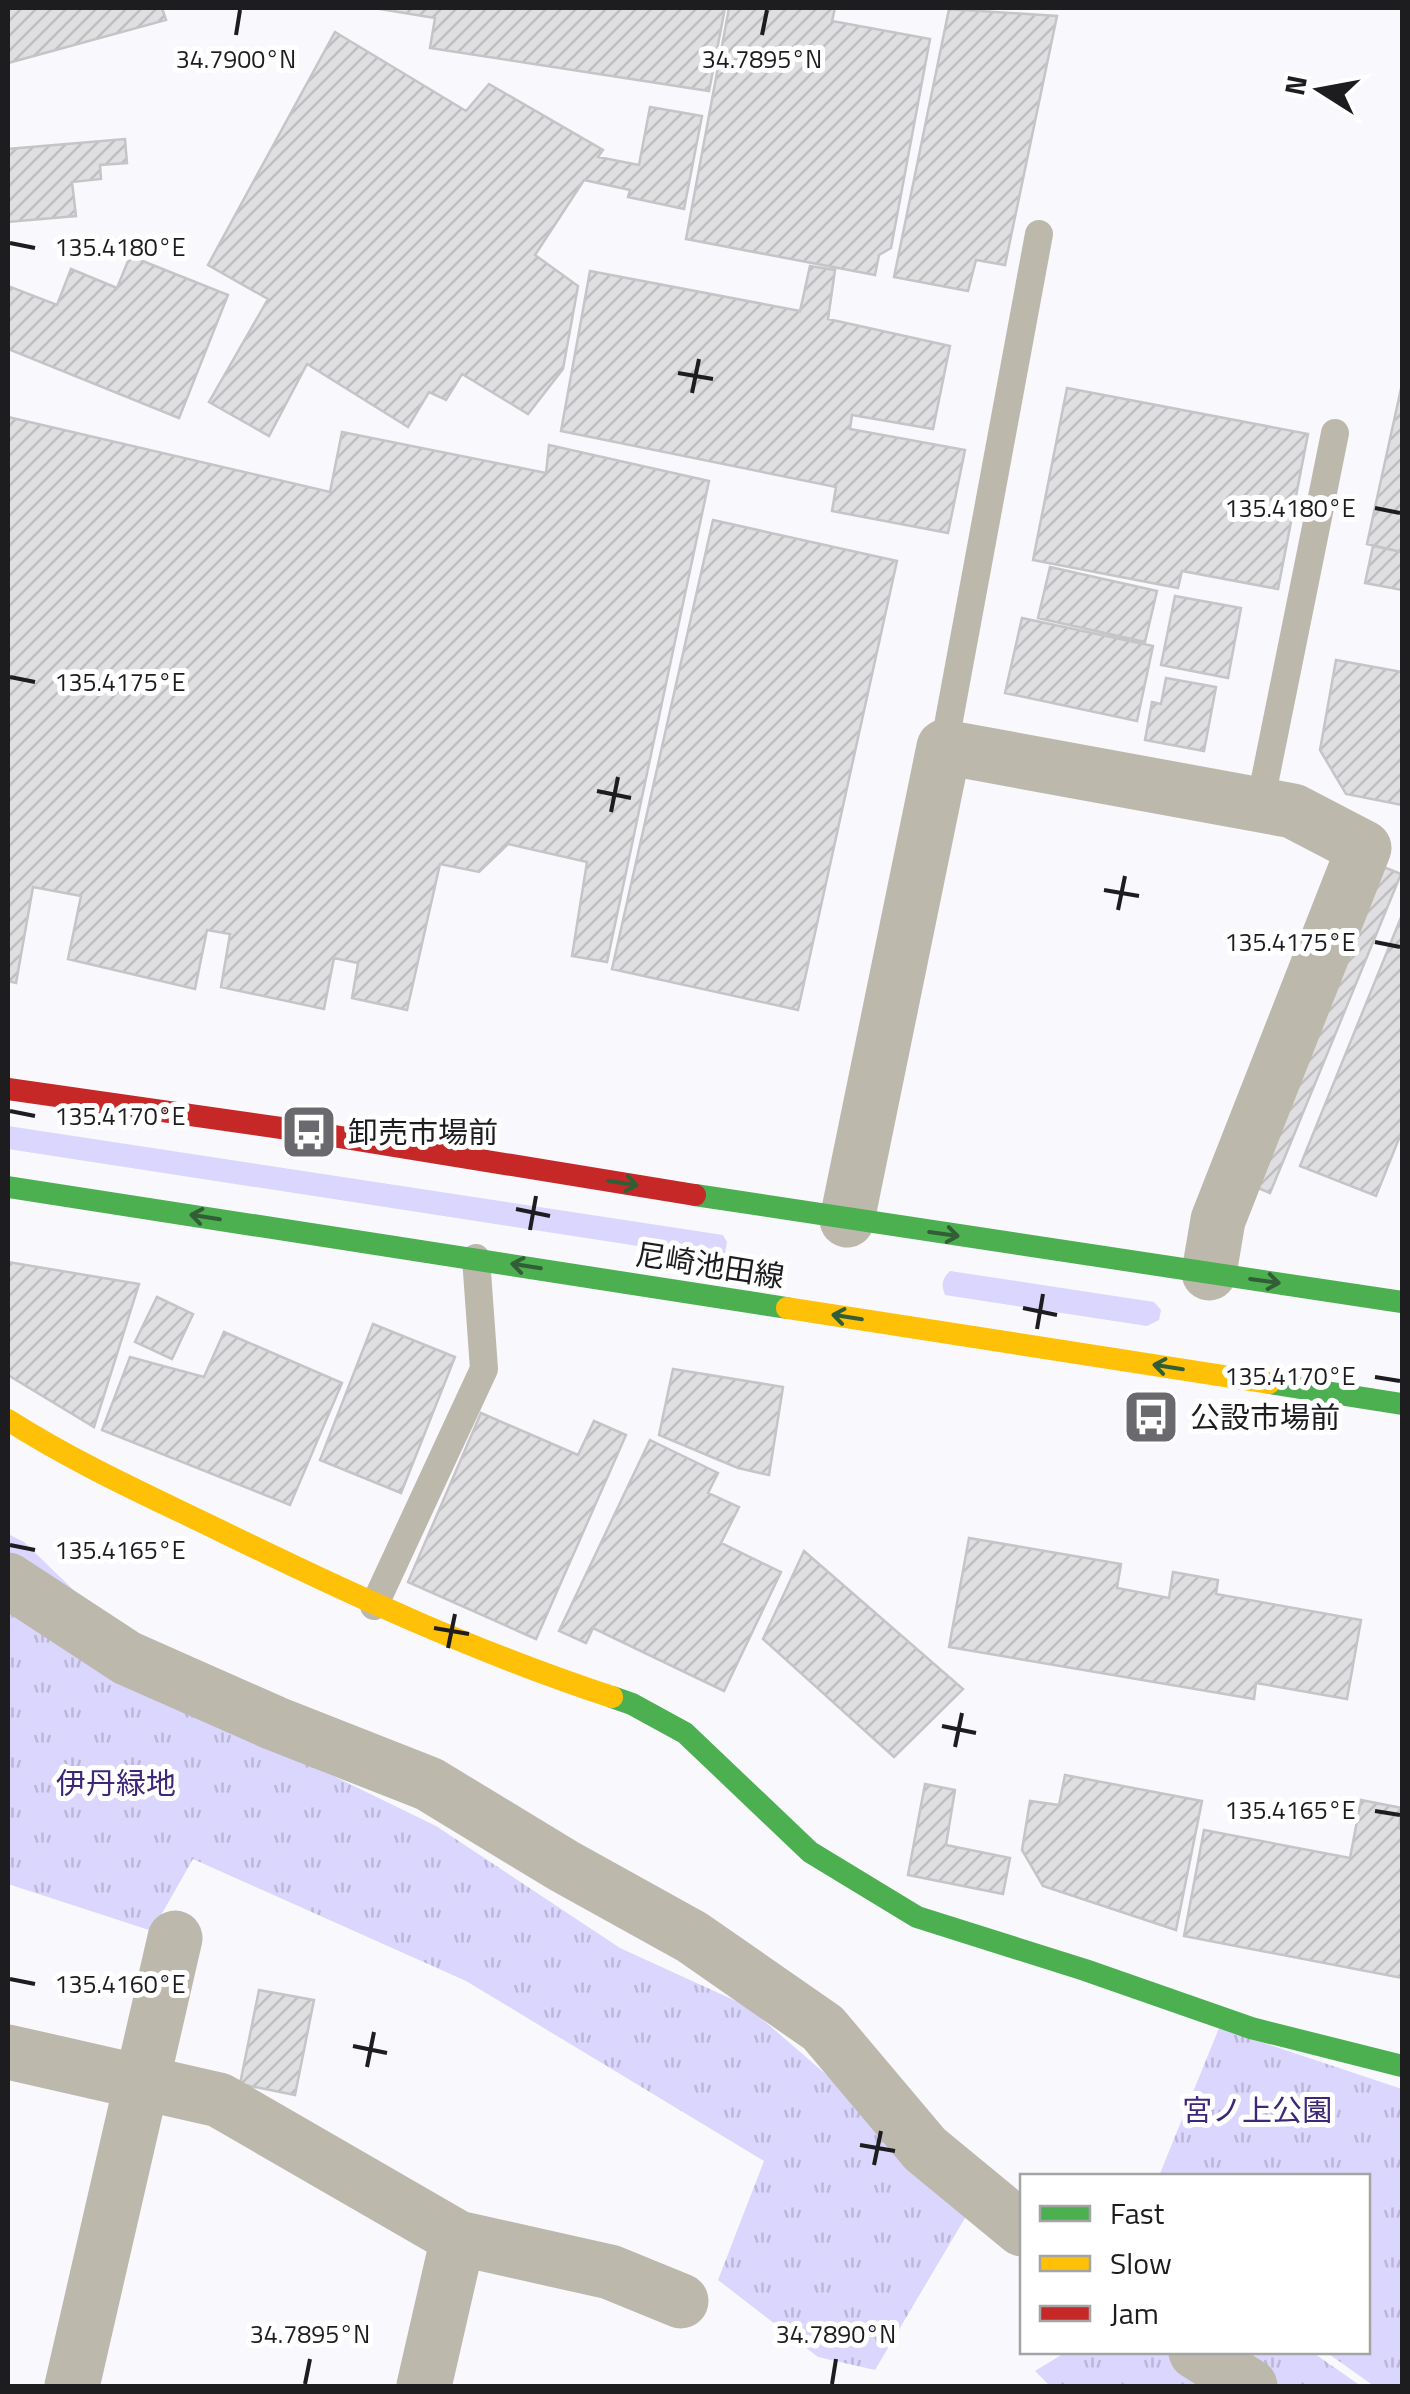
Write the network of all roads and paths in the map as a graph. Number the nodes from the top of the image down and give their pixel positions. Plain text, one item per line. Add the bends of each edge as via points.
1 (1039, 234) dead end
2 (1335, 433) dead end
3 (944, 748) junction
4 (1260, 804) junction
5 (8, 1089) edge
6 (8, 1187) edge
7 (847, 1220) junction
8 (476, 1258) junction
9 (1208, 1273) junction
10 (1402, 1302) edge
11 (1402, 1404) edge
12 (8, 1420) edge
13 (8, 1580) edge
14 (374, 1606) junction
15 (175, 1938) dead end
16 (8, 2052) edge
17 (1402, 2066) edge
18 (142, 2082) junction
19 (1020, 2228) edge
20 (458, 2238) junction
21 (681, 2301) dead end
22 (1199, 2354) edge
23 (72, 2386) edge
24 (424, 2386) edge
25 (1250, 2386) edge

1 - 3 lane
2 - 4 lane
3 - 4 street
3 - 7 street
4 - 9 street via 1293,811 1364,848 1218,1220
5 -> 7 main road
8 -> 6 main road, 尼崎池田線
7 -> 9 main road
11 -> 8 main road, 尼崎池田線
8 - 14 lane via 484,1369
9 -> 10 main road
12 - 14 main road via 60,1454
13 - 19 street via 128,1658 429,1784 692,1938 823,2028 925,2148
14 - 17 main road via 632,1704 686,1733 810,1852 917,1917 1251,2028
15 - 18 street
16 - 18 street
18 - 20 street via 220,2100
18 - 23 street
20 - 21 street via 610,2272
20 - 24 street
22 - 25 street

